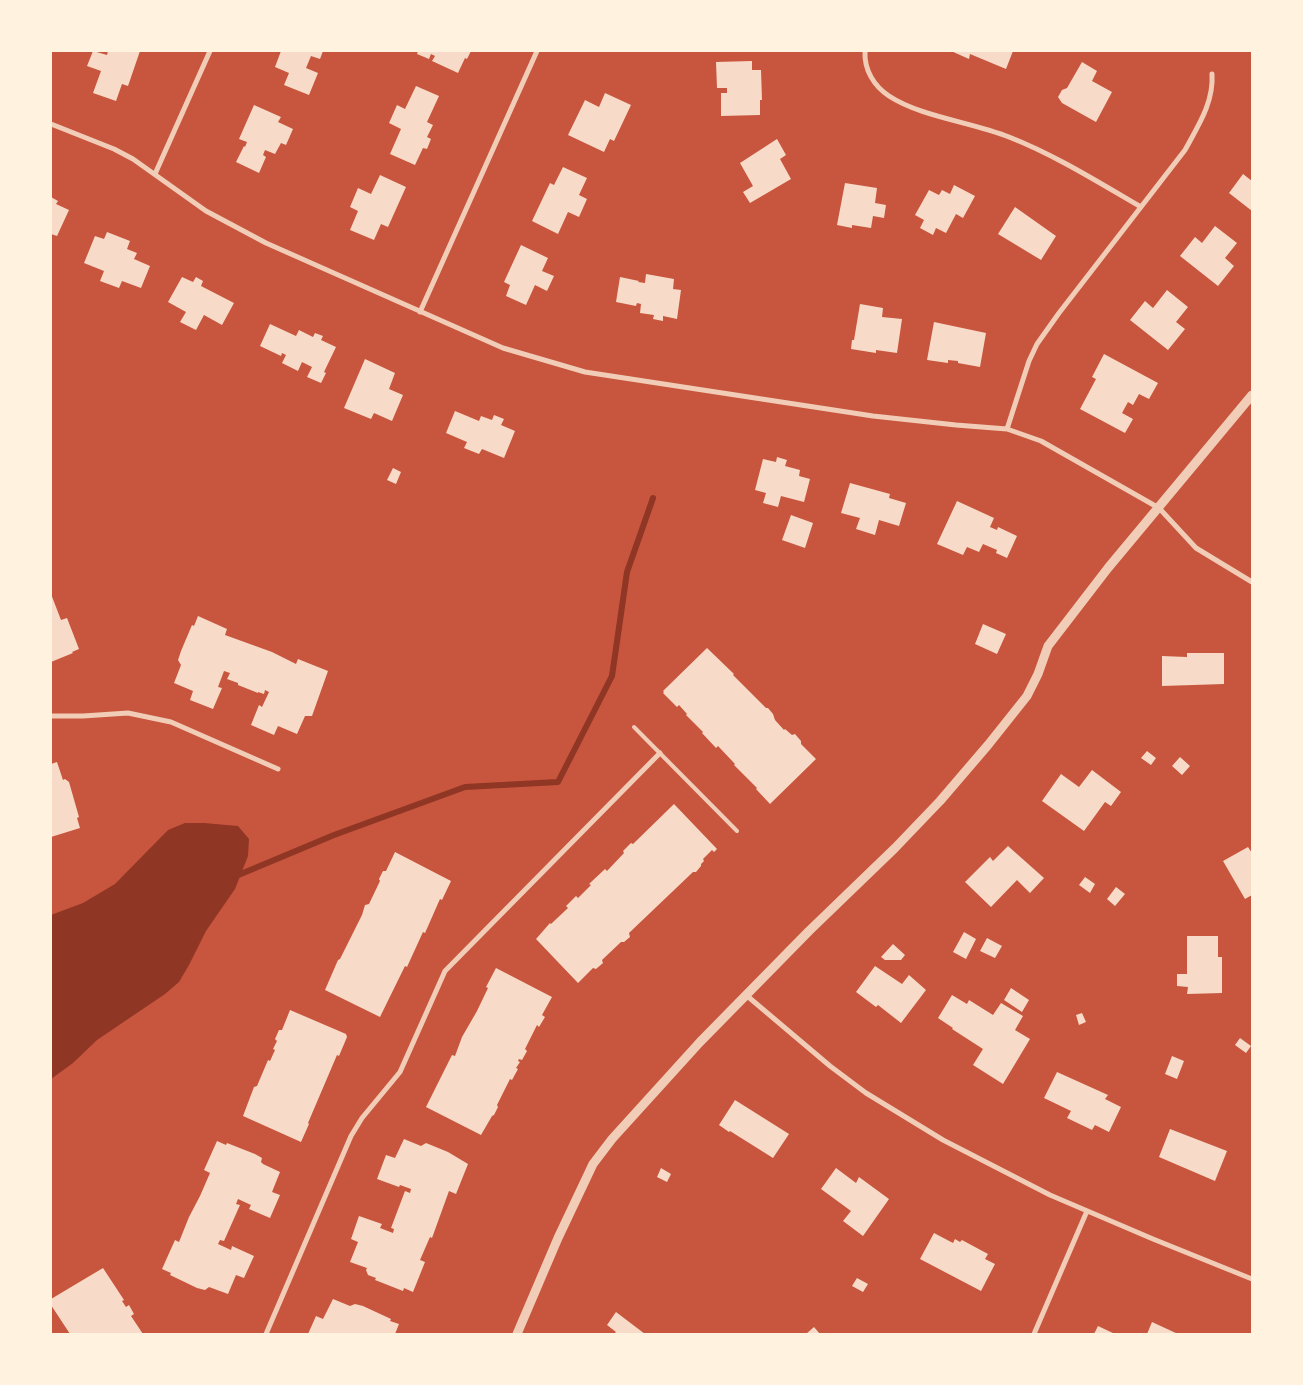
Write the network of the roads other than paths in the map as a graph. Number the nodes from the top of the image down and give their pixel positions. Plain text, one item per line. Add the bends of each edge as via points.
1 (210, 51) edge
2 (537, 51) edge
3 (865, 51) edge
4 (1212, 74) dead end
5 (51, 124) edge
6 (155, 174) junction
7 (1141, 207) junction
8 (420, 312) junction
9 (1252, 395) edge
10 (1007, 429) junction
11 (1159, 508) junction
12 (1252, 582) edge
13 (51, 716) edge
14 (634, 727) dead end
15 (660, 753) junction
16 (278, 769) dead end
17 (737, 831) dead end
18 (746, 995) junction
19 (1087, 1211) junction
20 (1252, 1279) edge
21 (266, 1334) edge
22 (517, 1334) edge
23 (1034, 1334) edge

1 - 6 street
2 - 8 street
3 - 7 street via 864,62 878,87 911,108 1010,137 1060,160
4 - 7 street via 1211,95 1185,150
5 - 6 street via 114,149
6 - 8 street via 228,224
7 - 10 street via 1037,344
8 - 10 street via 503,348 585,372 873,416
9 - 11 street
10 - 11 street via 1041,441
11 - 12 street via 1196,548
11 - 18 street via 1048,646 1027,696 988,745 940,801
13 - 16 street via 128,713 171,722
14 - 15 lane
15 - 17 lane
15 - 21 street via 445,971 400,1072 351,1136
18 - 19 street via 866,1093 943,1140
18 - 22 street via 612,1139 593,1164
19 - 20 street
19 - 23 street

